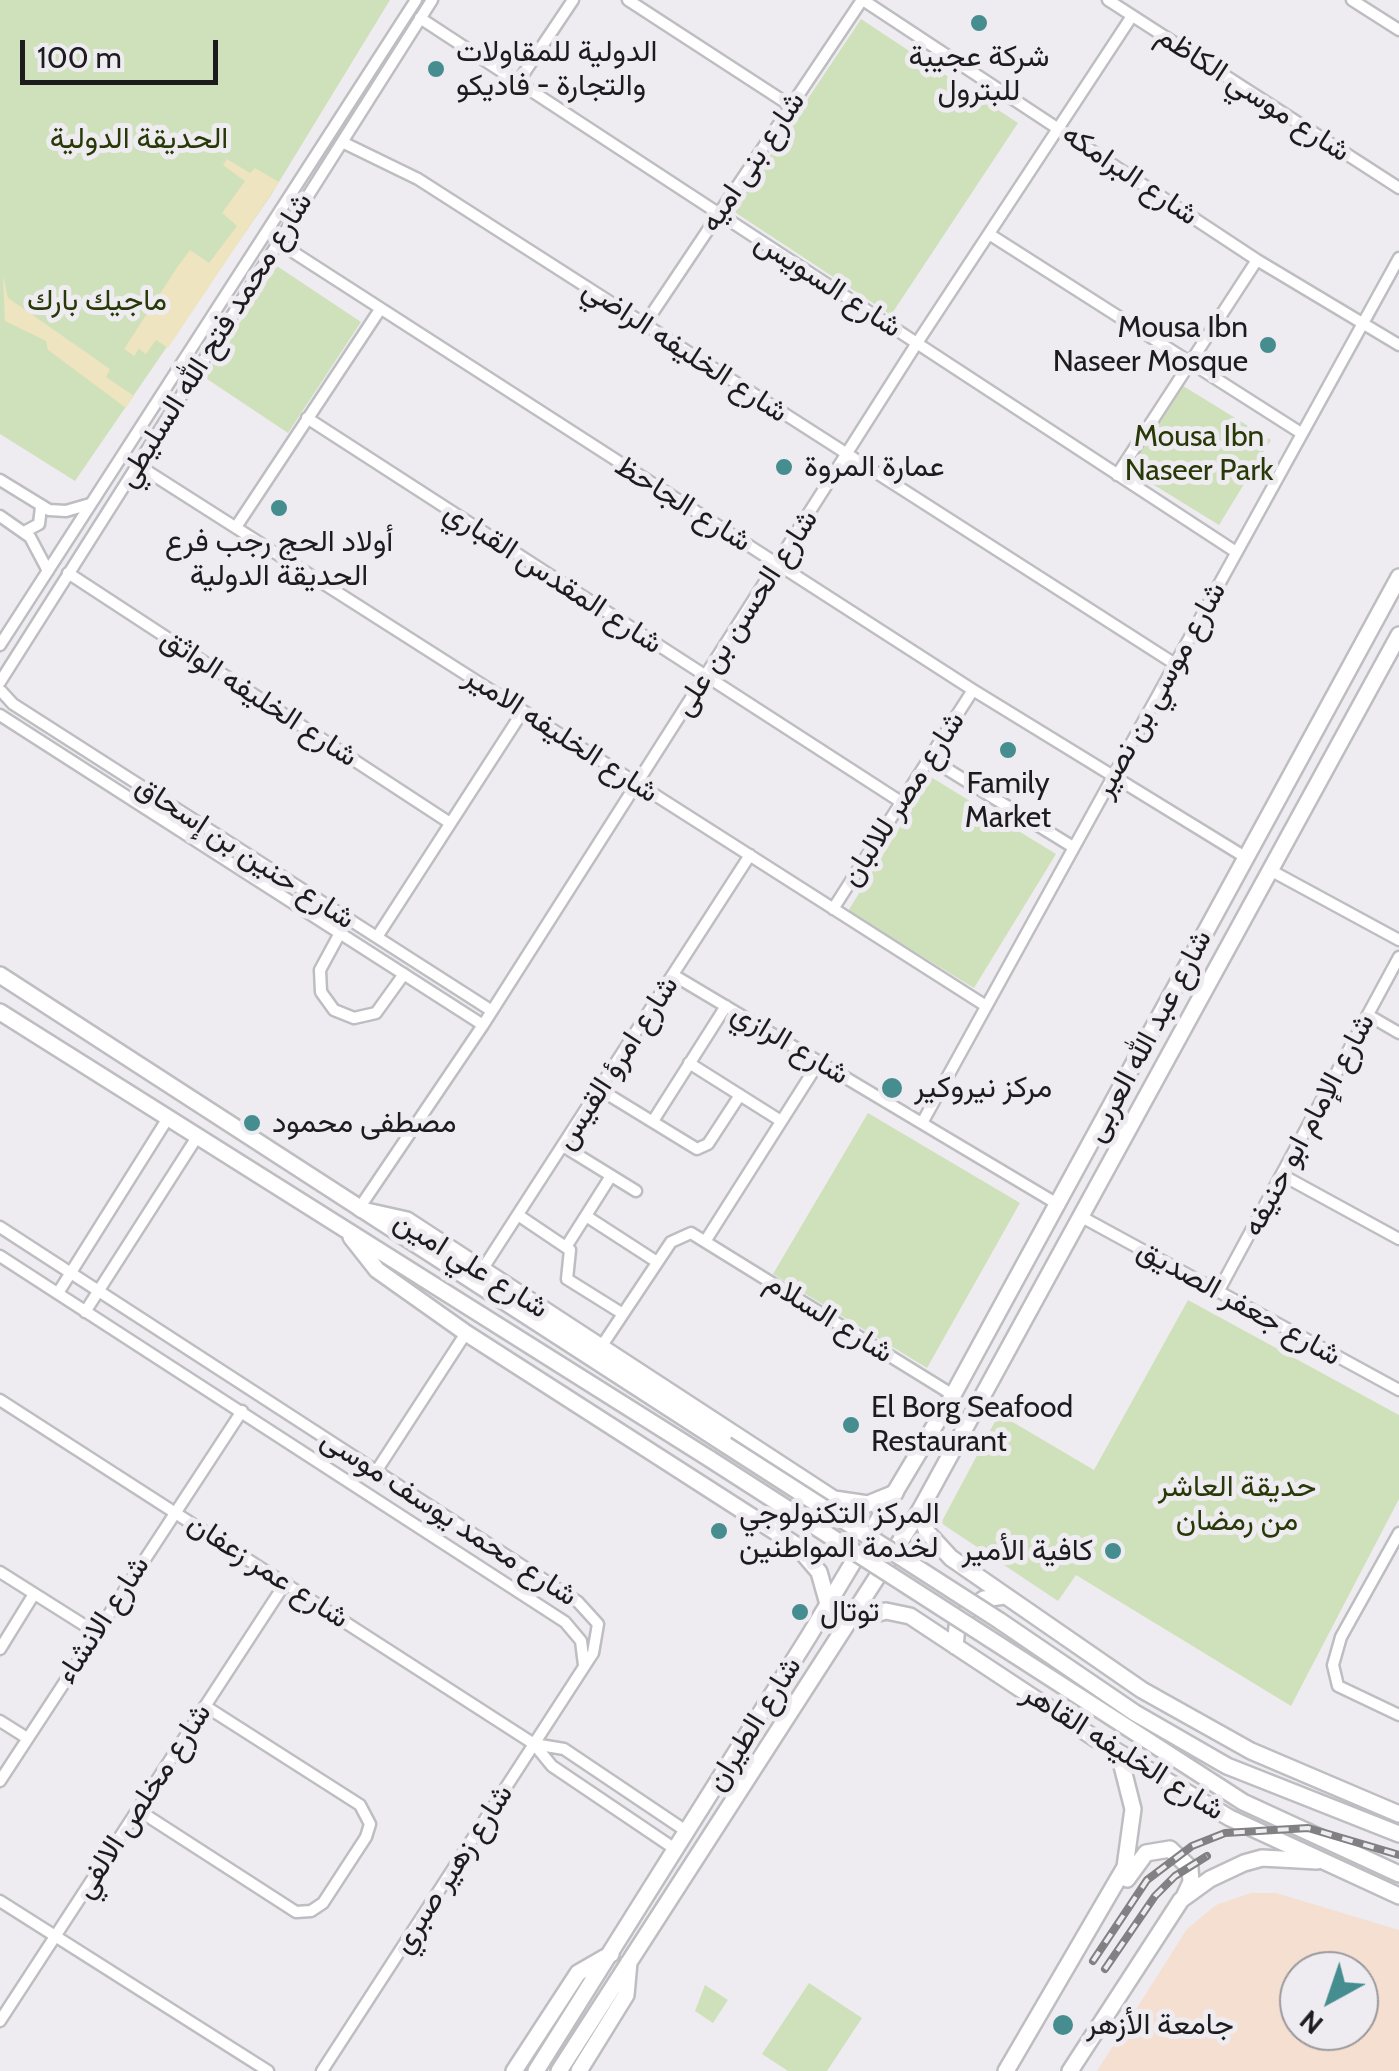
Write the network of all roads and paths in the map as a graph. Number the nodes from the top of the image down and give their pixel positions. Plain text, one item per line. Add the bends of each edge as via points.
1 (416, 0) edge
2 (432, 0) edge
3 (574, 0) edge
4 (628, 0) edge
5 (863, 0) edge
6 (1108, 0) edge
7 (1352, 0) edge
8 (1132, 16) junction
9 (420, 18) junction
10 (1399, 30) edge
11 (518, 82) junction
12 (791, 106) junction
13 (1059, 128) junction
14 (342, 142) junction
15 (1399, 188) edge
16 (718, 213) junction
17 (989, 234) junction
18 (276, 241) junction
19 (1399, 258) edge
20 (1257, 260) junction
21 (379, 311) junction
22 (645, 324) junction
23 (1363, 325) junction
24 (917, 343) junction
25 (1399, 345) edge
26 (1190, 363) junction
27 (306, 418) junction
28 (1302, 434) junction
29 (846, 456) junction
30 (136, 464) junction
31 (1118, 475) junction
32 (0, 480) edge
33 (91, 504) junction
34 (41, 507) junction
35 (0, 516) edge
36 (236, 528) junction
37 (24, 532) junction
38 (1236, 552) junction
39 (777, 564) junction
40 (48, 571) junction
41 (68, 573) junction
42 (1399, 577) edge
43 (1399, 635) edge
44 (0, 645) edge
45 (1175, 664) junction
46 (1347, 672) junction
47 (705, 677) junction
48 (1372, 686) junction
49 (0, 689) edge
50 (973, 690) junction
51 (523, 711) junction
52 (0, 715) edge
53 (1318, 720) junction
54 (1344, 736) junction
55 (930, 758) junction
56 (1112, 778) junction
57 (637, 784) junction
58 (901, 802) junction
59 (450, 822) junction
60 (1074, 848) junction
61 (750, 856) junction
62 (1246, 858) junction
63 (1270, 870) junction
64 (833, 909) junction
65 (340, 933) junction
66 (377, 937) junction
67 (1399, 940) edge
68 (1399, 957) edge
69 (404, 974) junction
70 (0, 975) edge
71 (675, 976) junction
72 (457, 989) junction
73 (448, 1003) junction
74 (726, 1006) junction
75 (986, 1006) junction
76 (0, 1012) edge
77 (492, 1012) junction
78 (1368, 1015) junction
79 (483, 1025) junction
80 (1399, 1032) edge
81 (819, 1062) junction
82 (690, 1063) junction
83 (599, 1089) junction
84 (740, 1095) junction
85 (168, 1118) junction
86 (781, 1120) junction
87 (653, 1121) junction
88 (922, 1123) junction
89 (197, 1136) junction
90 (562, 1146) junction
91 (1282, 1175) junction
92 (611, 1176) junction
93 (636, 1192) dead end
94 (1059, 1205) junction
95 (358, 1210) junction
96 (518, 1215) junction
97 (586, 1216) junction
98 (1080, 1216) junction
99 (0, 1226) edge
100 (349, 1234) junction
101 (1398, 1236) edge
102 (706, 1240) junction
103 (566, 1247) junction
104 (0, 1256) edge
105 (657, 1262) junction
106 (482, 1270) junction
107 (72, 1272) junction
108 (99, 1290) junction
109 (1218, 1292) junction
110 (58, 1293) junction
111 (86, 1312) junction
112 (623, 1314) junction
113 (466, 1333) junction
114 (601, 1346) junction
115 (1399, 1390) edge
116 (953, 1396) junction
117 (0, 1400) edge
118 (242, 1411) junction
119 (377, 1470) junction
120 (796, 1474) junction
121 (895, 1492) junction
122 (176, 1511) junction
123 (918, 1512) junction
124 (760, 1518) junction
125 (1399, 1533) edge
126 (0, 1572) edge
127 (286, 1582) junction
128 (34, 1594) junction
129 (1004, 1596) junction
130 (832, 1598) junction
131 (578, 1602) junction
132 (856, 1612) junction
133 (564, 1622) junction
134 (95, 1632) junction
135 (955, 1646) junction
136 (0, 1649) edge
137 (584, 1666) junction
138 (205, 1706) junction
139 (1399, 1715) edge
140 (0, 1722) edge
141 (27, 1738) junction
142 (534, 1744) junction
143 (1119, 1754) junction
144 (0, 1781) edge
145 (138, 1810) junction
146 (1399, 1814) edge
147 (686, 1831) junction
148 (1399, 1834) edge
149 (675, 1849) junction
150 (1317, 1861) junction
151 (1399, 1874) edge
152 (1399, 1896) edge
153 (1181, 1900) junction
154 (0, 1901) edge
155 (1103, 1908) junction
156 (55, 1937) junction
157 (611, 1954) junction
158 (629, 1962) junction
159 (0, 2022) edge
160 (268, 2071) edge
161 (322, 2071) edge
162 (514, 2071) edge
163 (536, 2071) edge
164 (560, 2071) edge
165 (580, 2071) edge
166 (1006, 2071) edge
167 (1070, 2071) edge

1 - 33 street, شارع محمد فتح الله السليطي
2 - 9 street, شارع محمد فتح الله السليطي
3 - 11 street
4 - 12 street
5 - 12 street, شارع بنى اميه
5 - 13 street, شارع البرامكه
6 - 8 street, شارع موسي الكاظم
7 - 10 street
8 - 13 street, شارع الحسن بن على
8 - 15 street, شارع موسي الكاظم
9 - 11 street, شارع السويس
9 - 14 street, شارع محمد فتح الله السليطي
11 - 16 street, شارع السويس
12 - 16 street, شارع بنى اميه
13 - 17 street, شارع الحسن بن على
13 - 20 street, شارع البرامكه
14 - 18 street, شارع محمد فتح الله السليطي
14 - 22 street, شارع الخليفه الراضي via 418,180
16 - 22 street, شارع بنى اميه
16 - 24 street, شارع السويس
17 - 24 street, شارع الحسن بن على
17 - 26 street
18 - 21 street, شارع الجاحظ
18 - 30 street, شارع محمد فتح الله السليطي
19 - 23 street, شارع موسي بن نصير
20 - 23 street, شارع البرامكه
20 - 26 street
21 - 27 street
21 - 39 street, شارع الجاحظ
22 - 29 street, شارع الخليفه الراضي
23 - 25 street, شارع البرامكه
23 - 28 street, شارع موسي بن نصير
24 - 29 street, شارع الحسن بن على
24 - 31 street, شارع السويس
26 - 28 street
26 - 31 street
27 - 36 street
27 - 47 street, شارع المقدس القباري
28 - 38 street, شارع موسي بن نصير
29 - 39 street, شارع الحسن بن على
29 - 45 street, شارع الخليفه الراضي
30 - 36 street, شارع الخليفه الامير
30 - 41 street, شارع محمد فتح الله السليطي
31 - 38 street, شارع السويس
32 - 34 street
33 - 34 street via 66,512
33 - 40 street, شارع محمد فتح الله السليطي
34 - 37 street via 39,524
35 - 37 street
36 - 51 street, شارع الخليفه الامير
37 - 40 street
38 - 45 street, شارع موسي بن نصير
39 - 47 street, شارع الحسن بن على
39 - 50 street, شارع الجاحظ
40 - 44 street, شارع محمد فتح الله السليطي
41 - 49 street, شارع محمد فتح الله السليطي
41 - 59 street, شارع الخليفه الواثق
42 - 46 main road, شارع عبد الله العربى
43 - 48 main road, شارع عبد الله العربى
45 - 56 street, شارع موسي بن نصير
46 - 48 main road via 1356,684
46 - 53 main road, شارع عبد الله العربى
47 - 57 street, شارع الحسن بن على
47 - 58 street, شارع المقدس القباري
48 - 54 main road, شارع عبد الله العربى
49 - 66 street, شارع حنين بن إسحاق via 12,704
50 - 55 street, شارع مصر للالبان
50 - 56 street, شارع الجاحظ
51 - 57 street, شارع الخليفه الامير
51 - 59 street
52 - 65 street, شارع حنين بن إسحاق
53 - 54 main road
53 - 62 main road, شارع عبد الله العربى
54 - 63 main road, شارع عبد الله العربى
55 - 58 street, شارع مصر للالبان
55 - 60 street
56 - 60 street, شارع موسي بن نصير
56 - 62 street, شارع الجاحظ
57 - 61 street, شارع الخليفه الامير
57 - 77 street, شارع الحسن بن على
58 - 64 street, شارع مصر للالبان
59 - 66 street
60 - 75 street, شارع موسي بن نصير
61 - 64 street, شارع الخليفه الامير
61 - 71 street, شارع امرؤ القيس
62 - 94 main road, شارع عبد الله العربى
63 - 67 street
63 - 98 main road, شارع عبد الله العربى
64 - 75 street, شارع الخليفه الامير
65 - 69 street, شارع حنين بن إسحاق
65 - 69 street via 320,970 321,992 334,1010 354,1018 376,1013
66 - 72 street, شارع حنين بن إسحاق
68 - 78 street, شارع الإمام ابو حنيفه
69 - 73 street, شارع حنين بن إسحاق
70 - 95 main road, شارع علي امين
71 - 74 street, شارع الرازي
71 - 83 street, شارع امرؤ القيس
72 - 73 street via 458,1001
72 - 77 street, شارع حنين بن إسحاق
73 - 79 street, شارع حنين بن إسحاق
74 - 81 street, شارع الرازي
74 - 82 street
75 - 88 street, شارع موسي بن نصير
76 - 85 main road, شارع علي امين
77 - 79 street, شارع الحسن بن على
78 - 80 street
78 - 91 street, شارع الإمام ابو حنيفه
79 - 95 street, شارع الحسن بن على
81 - 86 street
81 - 88 street, شارع الرازي
82 - 84 street
82 - 87 street
83 - 87 street
83 - 90 street, شارع امرؤ القيس
84 - 86 street
84 - 87 street via 702,1149
85 - 89 main road, شارع علي امين
85 - 107 street
86 - 102 street
88 - 94 street, شارع الرازي
89 - 100 main road, شارع علي امين
89 - 108 street
90 - 92 street
90 - 96 street, شارع امرؤ القيس
91 - 101 street
91 - 109 street, شارع الإمام ابو حنيفه
92 - 93 street
92 - 97 street
94 - 116 main road, شارع عبد الله العربى
95 - 106 main road, شارع علي امين via 407,1220
95 - 148 main road, bridge via 1135,1713 1213,1758
96 - 103 street
96 - 106 street, شارع امرؤ القيس
97 - 103 street
97 - 105 street
98 - 109 street, شارع جعفر الصديق
98 - 123 main road, شارع عبد الله العربى
99 - 107 street, شارع محمد يوسف موسى
100 - 113 main road, شارع علي امين via 378,1270
100 - 151 main road, bridge via 1242,1802
102 - 105 street via 683,1233
102 - 116 street, شارع السلام
103 - 112 street via 572,1254 568,1278
104 - 110 street, شارع محمد يوسف موسى
105 - 112 street
106 - 114 main road, شارع علي امين
107 - 108 street, شارع محمد يوسف موسى
107 - 110 street
108 - 111 street
108 - 119 street, شارع محمد يوسف موسى
109 - 115 street, شارع جعفر الصديق
110 - 111 street, شارع محمد يوسف موسى
111 - 118 street, شارع محمد يوسف موسى
112 - 114 street
113 - 119 street
113 - 124 main road, شارع علي امين
114 - 120 main road, شارع علي امين
116 - 121 main road, شارع عبد الله العربى
117 - 122 street, شارع عمر زعفان
118 - 122 street, شارع الانشاء
118 - 133 street, شارع محمد يوسف موسى
119 - 131 street, شارع محمد يوسف موسى
120 - 121 main road, شارع علي امين via 850,1504
120 - 124 main road via 790,1498
121 - 123 main road via 900,1506
121 - 130 main road, شارع الطيران
122 - 127 street, شارع عمر زعفان
122 - 134 street, شارع الانشاء
123 - 129 main road via 942,1550
123 - 132 main road, شارع الطيران
124 - 130 main road, شارع علي امين via 808,1556
125 - 139 street via 1334,1656 1335,1681 1344,1690
126 - 128 street
127 - 138 street, شارع مخلص الالفي
127 - 142 street, شارع عمر زعفان
128 - 134 street
128 - 136 street
129 - 135 main road via 968,1610
129 - 146 main road via 1205,1727
130 - 132 main road via 847,1586 855,1588
130 - 147 main road, شارع الطيران
131 - 133 street
131 - 137 street, شارع محمد يوسف موسى via 594,1615 600,1634
132 - 135 main road, شارع الخليفه القاهر via 902,1613
132 - 158 main road, شارع الطيران
133 - 137 street, شارع محمد يوسف موسى via 581,1641
134 - 141 street, شارع الانشاء
135 - 143 main road, شارع الخليفه القاهر
137 - 142 street, شارع زهير صبري
138 - 145 street, شارع مخلص الالفي
138 - 145 street via 360,1805 368,1816 366,1837 322,1902 303,1913
140 - 141 street
141 - 144 street, شارع الانشاء
142 - 147 street, شارع عمر زعفان via 564,1749
142 - 149 street, شارع عمر زعفان via 552,1766
142 - 161 street, شارع زهير صبري
143 - 150 main road, شارع الخليفه القاهر
143 - 155 main road via 1133,1810 1132,1839
145 - 156 street, شارع مخلص الالفي
147 - 149 main road, شارع الطيران
149 - 157 main road, شارع الطيران
150 - 152 main road, شارع الخليفه القاهر
150 - 153 main road via 1244,1863
153 - 155 main road via 1190,1868 1177,1852 1158,1848 1141,1856
153 - 167 main road
154 - 156 street
155 - 166 main road
156 - 159 street, شارع مخلص الالفي
156 - 160 street
157 - 162 main road via 578,1973
157 - 163 main road, شارع الطيران
158 - 164 main road, شارع الطيران
158 - 165 main road via 626,1995

